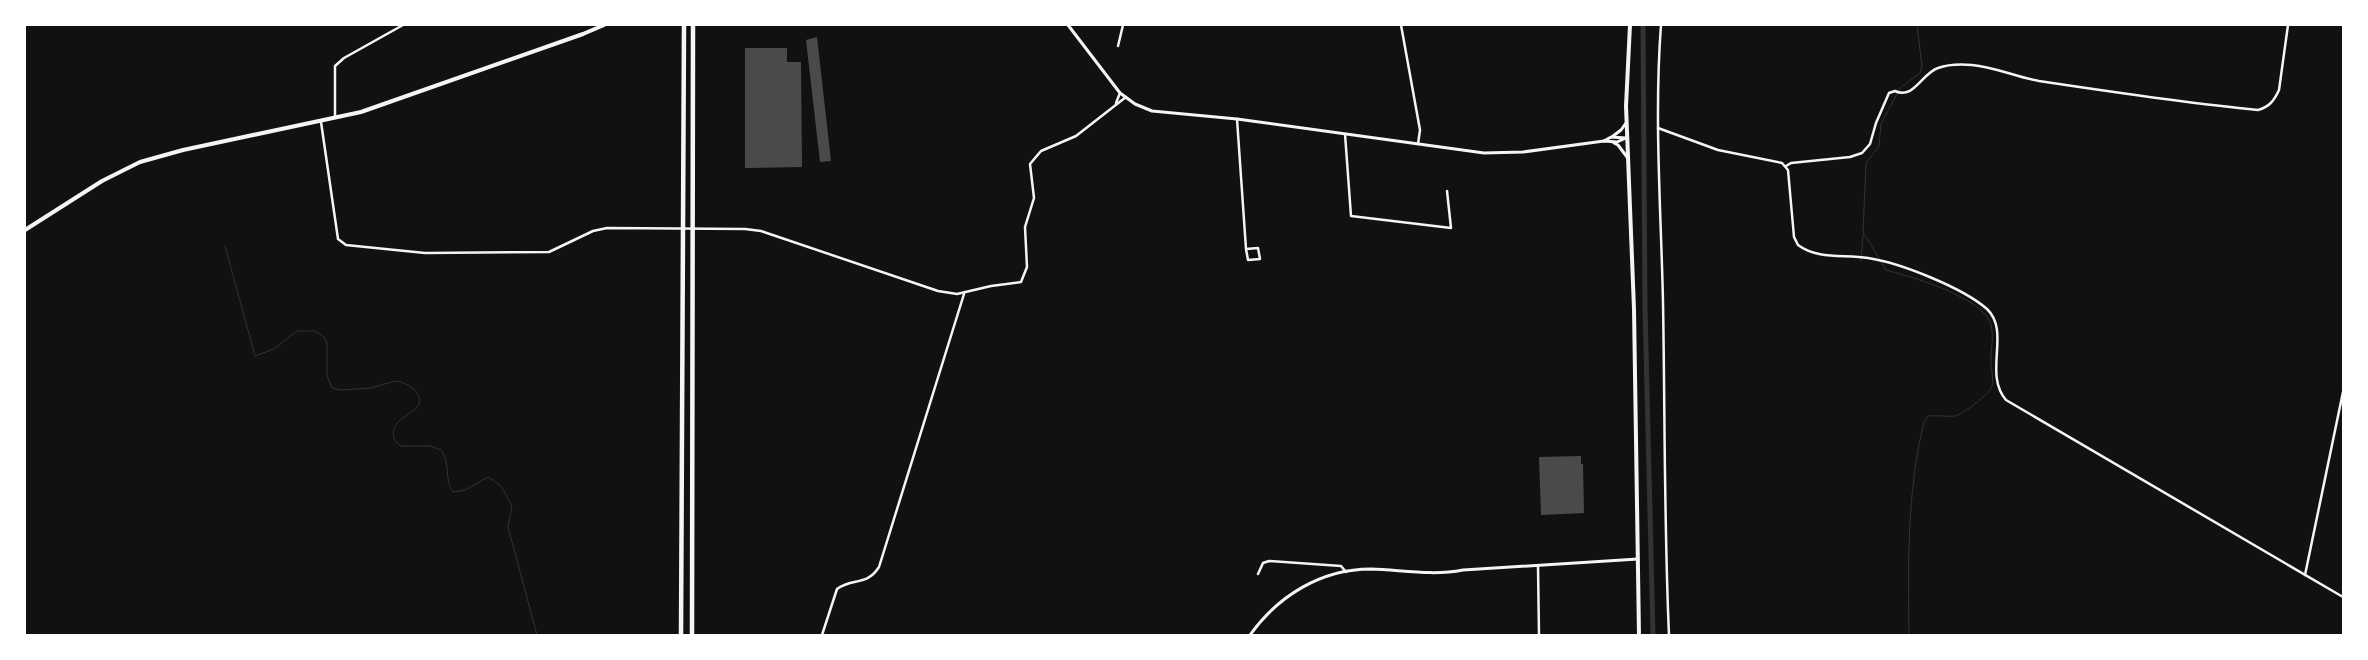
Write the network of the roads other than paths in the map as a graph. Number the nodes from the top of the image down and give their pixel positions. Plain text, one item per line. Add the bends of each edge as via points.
1 (402, 25) edge
2 (604, 25) edge
3 (684, 25) edge
4 (692, 25) edge
5 (1068, 25) edge
6 (1123, 25) edge
7 (1401, 25) edge
8 (1630, 25) edge
9 (1661, 25) edge
10 (2288, 25) edge
11 (1118, 46) dead end
12 (1120, 93) junction
13 (1126, 98) junction
14 (1116, 103) junction
15 (335, 119) junction
16 (1238, 120) junction
17 (320, 122) junction
18 (1626, 123) junction
19 (1658, 128) junction
20 (1345, 134) junction
21 (1611, 137) junction
22 (1626, 138) junction
23 (1604, 141) junction
24 (1611, 142) junction
25 (1418, 144) junction
26 (1628, 157) junction
27 (1786, 166) junction
28 (1447, 191) dead end
29 (25, 230) edge
30 (1246, 248) junction
31 (964, 294) junction
32 (2343, 392) edge
33 (1638, 559) junction
34 (1538, 566) junction
35 (1346, 572) junction
36 (1258, 574) dead end
37 (2305, 575) junction
38 (2343, 598) edge
39 (681, 635) edge
40 (692, 635) edge
41 (822, 635) edge
42 (1250, 635) edge
43 (1539, 635) edge
44 (1639, 635) edge
45 (1669, 635) edge

1 - 15 street via 335,66
2 - 15 main road via 385,105
3 - 39 highway
4 - 40 highway
5 - 12 street
6 - 11 street
7 - 25 street via 1420,130
8 - 18 main road
9 - 19 street
10 - 27 street via 2279,90 2271,104 2258,110 2181,103 2039,81 1971,65 1939,68 1911,90 1901,94 1889,93 1870,144 1862,153
12 - 13 street
12 - 14 street
13 - 14 street
13 - 16 street via 1152,110
14 - 31 street via 1076,136 1041,151 1033,158 1030,164 1034,198 1026,227 1027,261 1023,279 1017,284 992,286
15 - 17 main road
16 - 20 street
16 - 30 street
17 - 29 main road via 140,162 102,181
17 - 31 street via 338,240 346,245 425,253 549,252 593,231 607,228 761,231 938,292
18 - 21 street
18 - 22 main road
19 - 27 street via 1718,150
19 - 45 street
20 - 25 street
20 - 28 street via 1350,216 1451,228
21 - 22 street
21 - 23 street
22 - 24 street
22 - 26 main road
23 - 24 street
23 - 25 street via 1504,154
24 - 26 street via 1618,144
26 - 33 main road
27 - 37 street via 1794,237 1798,245 1831,256 1882,261 1948,285 1973,298 1988,310 1997,326 1997,385 1999,392 2014,406
30 - 30 street via 1248,260 1260,259 1258,248
31 - 41 street via 880,567 868,580 836,589
32 - 37 street
33 - 34 street
33 - 44 main road
34 - 35 street via 1446,573 1372,569
34 - 43 street
35 - 36 street via 1341,566 1269,561 1264,563
35 - 42 street via 1316,580 1288,596 1260,620
37 - 38 street

